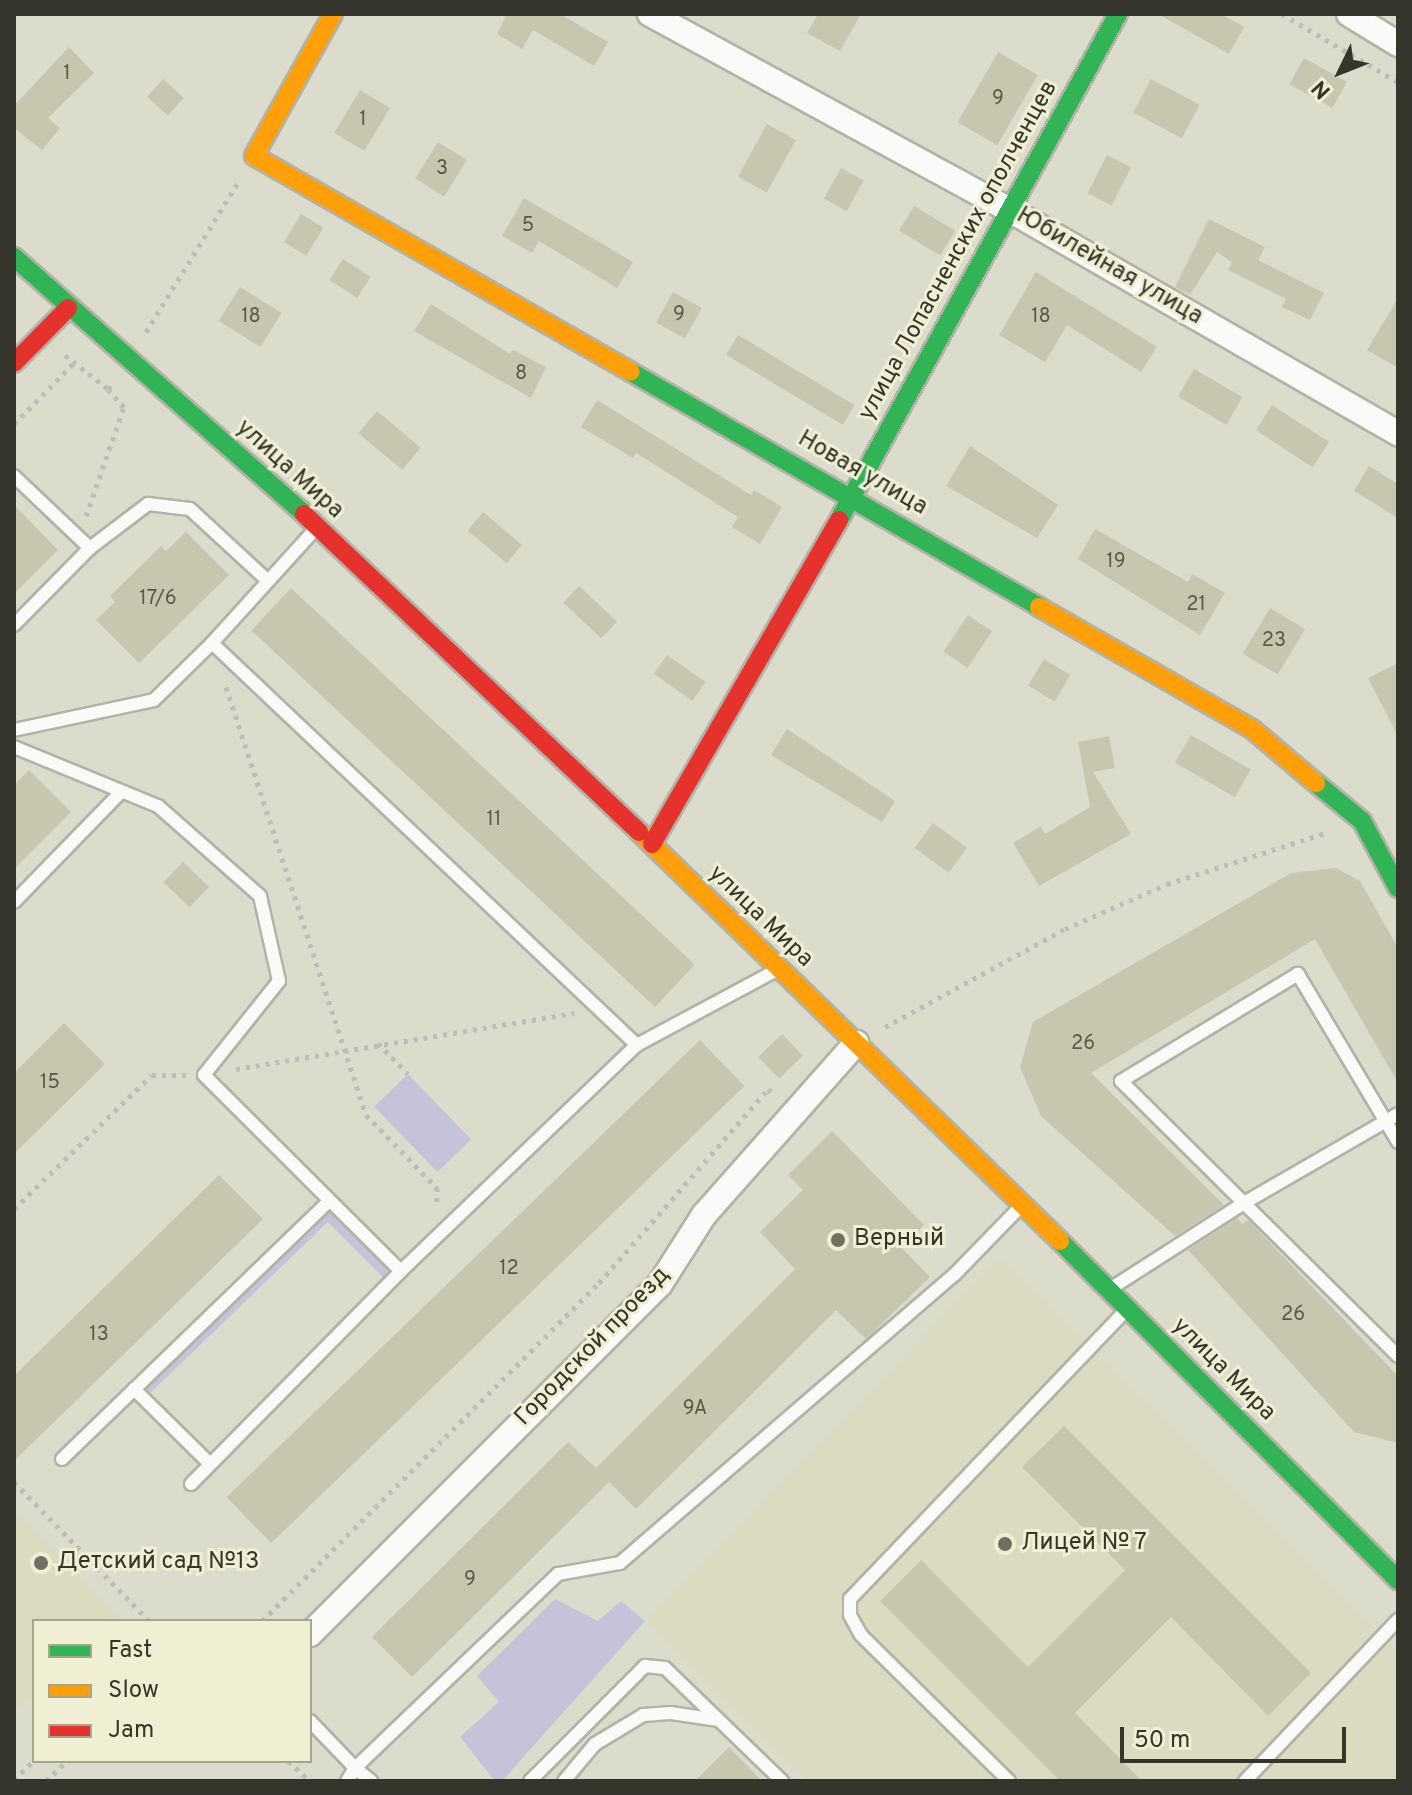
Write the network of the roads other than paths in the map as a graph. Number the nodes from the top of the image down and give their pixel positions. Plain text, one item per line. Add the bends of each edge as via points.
1 (333, 14) edge
2 (650, 14) edge
3 (1118, 14) edge
4 (1349, 14) edge
5 (1398, 44) edge
6 (1008, 209) junction
7 (14, 257) edge
8 (68, 308) junction
9 (14, 363) edge
10 (1398, 433) edge
11 (14, 476) edge
12 (853, 496) junction
13 (318, 527) junction
14 (90, 548) junction
15 (268, 581) junction
16 (14, 625) edge
17 (212, 643) junction
18 (14, 730) edge
19 (14, 747) edge
20 (121, 792) junction
21 (652, 844) junction
22 (1398, 888) edge
23 (14, 902) edge
24 (779, 969) junction
25 (856, 1043) junction
26 (637, 1045) junction
27 (1398, 1114) edge
28 (1385, 1122) junction
29 (1398, 1142) edge
30 (329, 1201) junction
31 (1023, 1203) junction
32 (1244, 1203) junction
33 (401, 1271) junction
34 (1109, 1290) junction
35 (1128, 1308) junction
36 (1398, 1356) edge
37 (134, 1389) junction
38 (62, 1459) dead end
39 (210, 1464) junction
40 (191, 1484) dead end
41 (1398, 1580) edge
42 (1398, 1620) edge
43 (312, 1632) edge
44 (720, 1721) junction
45 (312, 1723) edge
46 (355, 1768) junction
47 (347, 1781) edge
48 (371, 1781) edge
49 (530, 1781) edge
50 (564, 1781) edge
51 (782, 1781) edge
52 (1009, 1781) edge
53 (1245, 1781) edge

1 - 12 street, Новая улица via 254,156
2 - 6 street, Юбилейная улица
3 - 6 street, улица Лопасненских ополченцев
4 - 5 street
6 - 10 street, Юбилейная улица
6 - 12 street, улица Лопасненских ополченцев
7 - 8 street, улица Мира
8 - 9 street
8 - 13 street, улица Мира
11 - 14 lane
12 - 21 street, улица Лопасненских ополченцев
12 - 22 street, Новая улица via 1252,729 1362,821
13 - 15 lane
13 - 21 street, улица Мира
14 - 15 lane via 148,504 190,509
14 - 16 lane
15 - 17 lane
17 - 18 lane via 154,700
17 - 26 lane
19 - 20 lane
20 - 23 lane
20 - 30 lane via 158,806 260,896 279,981 204,1075
21 - 24 street, улица Мира
24 - 25 street, улица Мира
24 - 26 lane
25 - 31 street, улица Мира
25 - 43 street, Городской проезд via 704,1215 660,1284
26 - 33 lane
27 - 28 lane
28 - 29 lane
28 - 32 lane
28 - 32 lane via 1298,974 1121,1081
30 - 33 lane
30 - 37 lane
31 - 34 street, улица Мира
31 - 46 lane via 955,1274 620,1563 558,1574
32 - 34 lane
32 - 36 lane
33 - 39 lane
34 - 35 street, улица Мира
35 - 41 street, улица Мира
35 - 52 lane via 850,1599 850,1615 861,1635
37 - 38 lane
37 - 39 lane
39 - 40 lane
42 - 53 lane
44 - 49 lane via 665,1668 645,1666
44 - 50 lane via 671,1713 643,1715 595,1744
44 - 51 lane
45 - 46 lane
46 - 47 lane
46 - 48 lane

